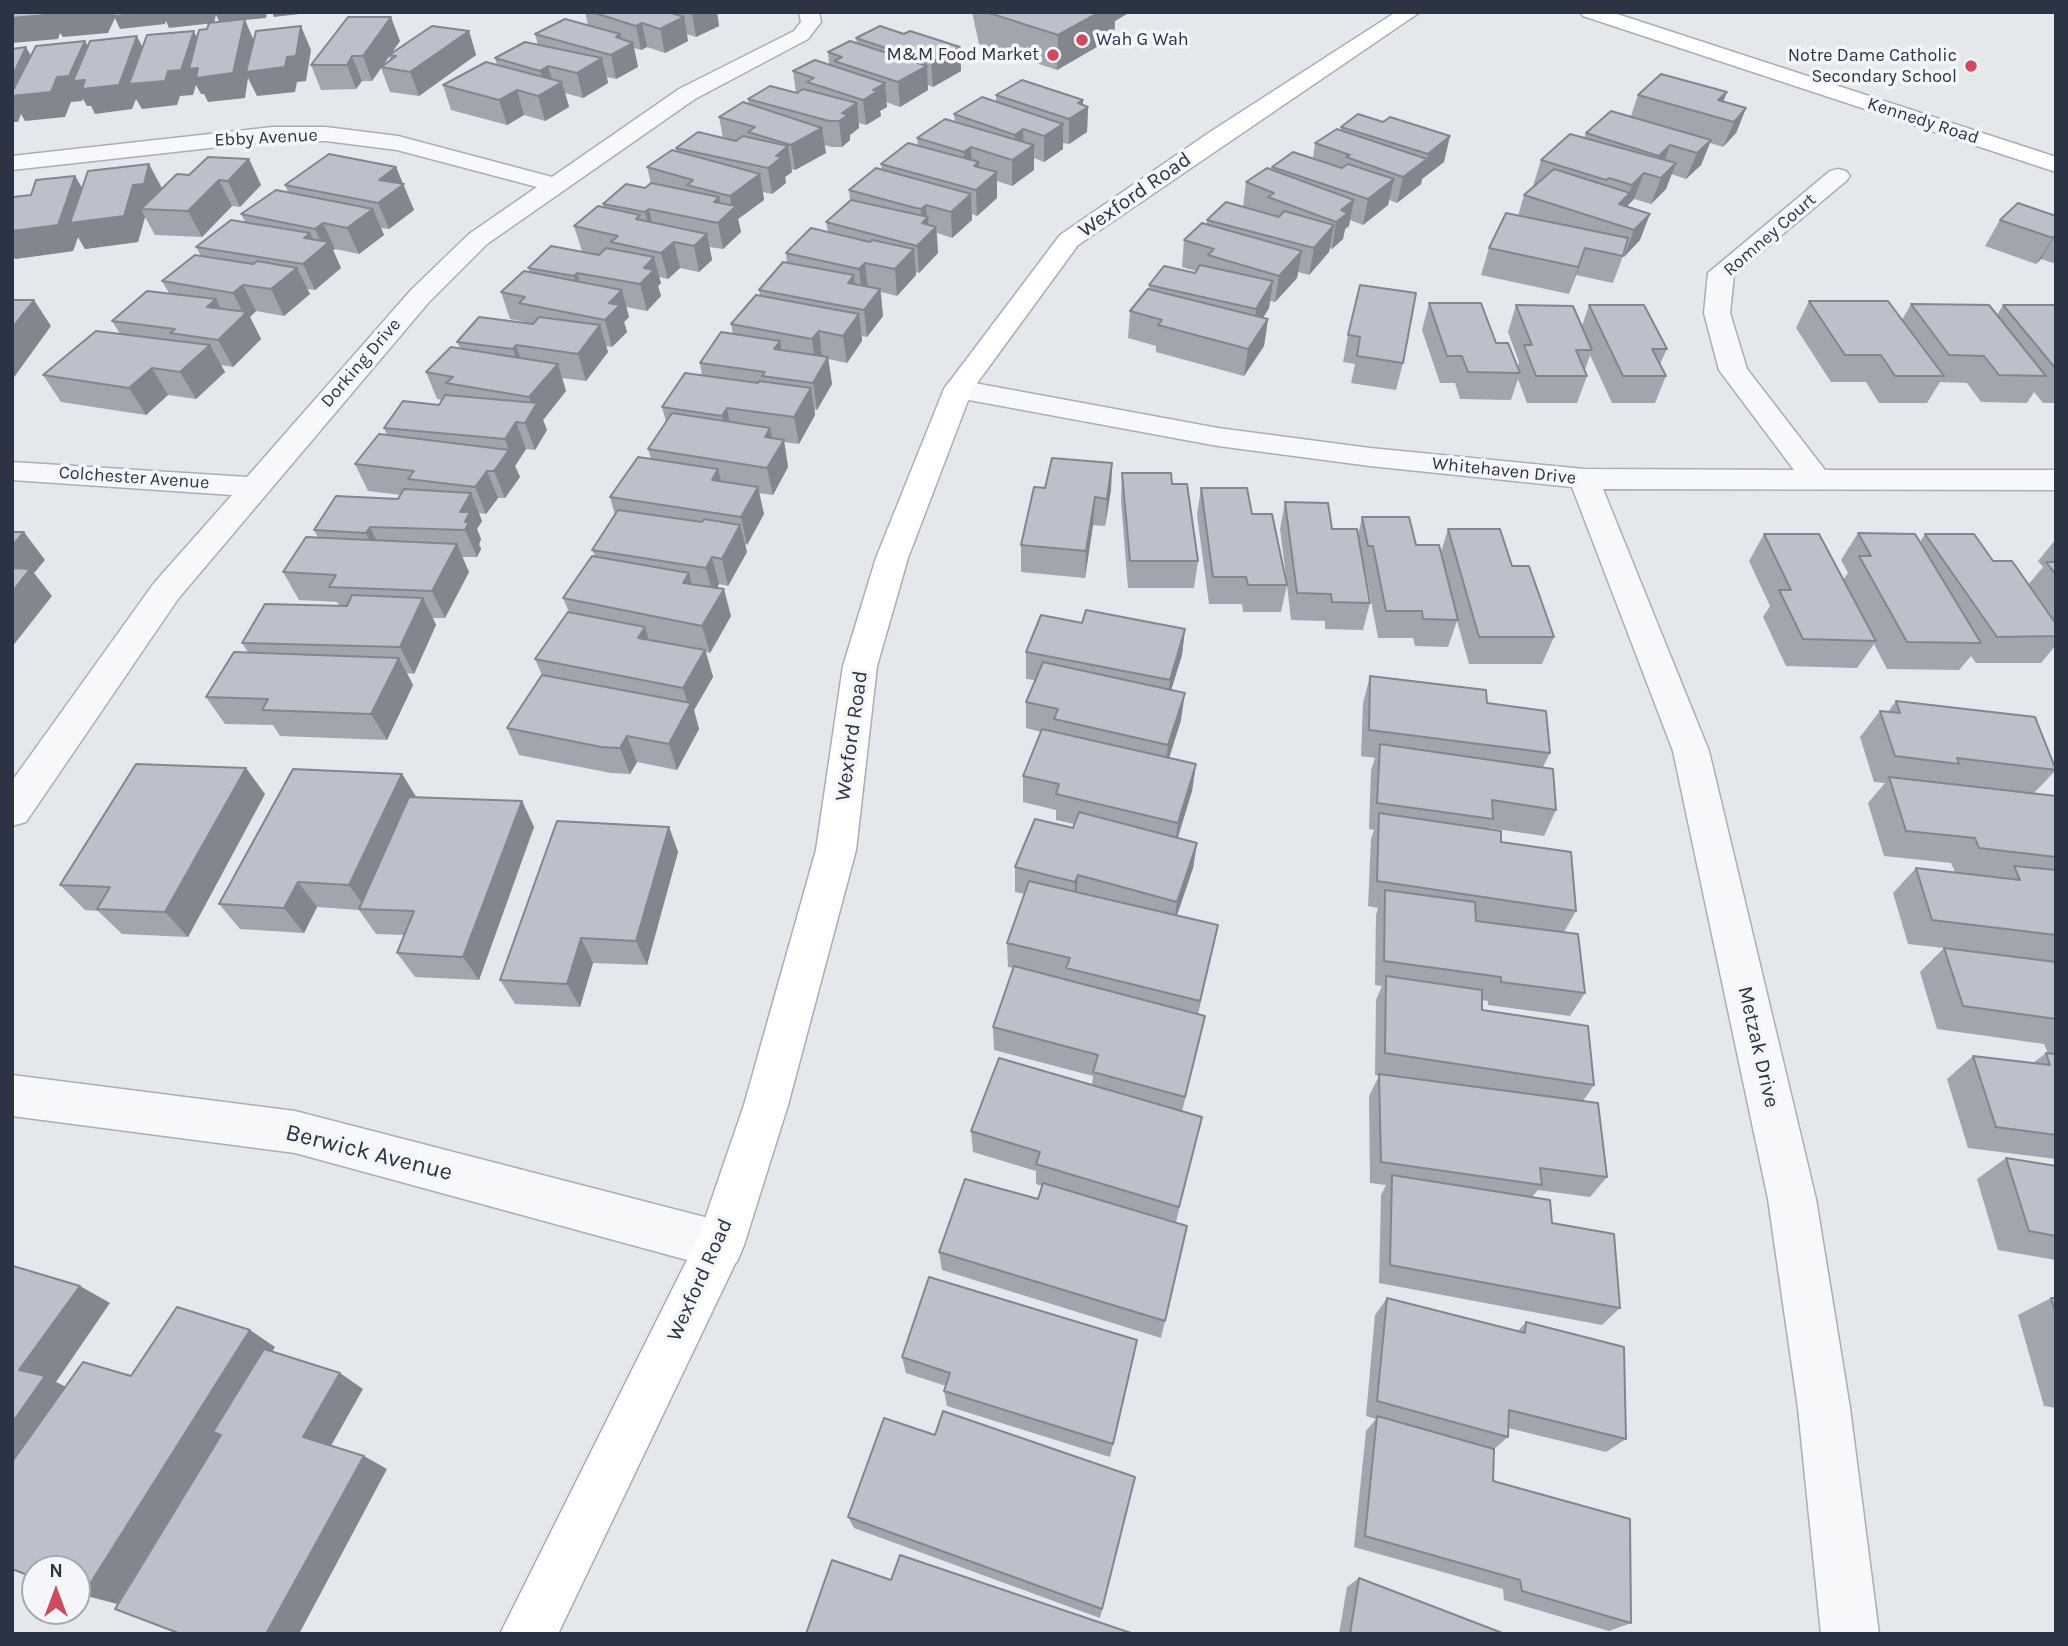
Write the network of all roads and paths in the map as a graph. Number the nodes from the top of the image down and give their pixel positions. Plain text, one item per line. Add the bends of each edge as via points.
1 (1410, 12) edge
2 (1590, 12) edge
3 (810, 17) edge
4 (12, 163) edge
5 (2056, 165) edge
6 (1838, 176) dead end
7 (557, 185) junction
8 (958, 389) junction
9 (12, 471) edge
10 (1584, 479) junction
11 (2056, 480) edge
12 (1818, 481) junction
13 (255, 487) junction
14 (12, 811) edge
15 (12, 1095) edge
16 (720, 1245) junction
17 (528, 1634) edge
18 (1850, 1634) edge

1 - 8 street, Wexford Road via 1069,240
2 - 5 street, Kennedy Road
3 - 7 street, Dorking Drive via 802,35 687,94
4 - 7 street, Ebby Avenue via 273,134 326,134 398,143
6 - 12 street, Romney Court via 1721,273 1717,313 1733,370
7 - 13 street, Dorking Drive via 478,239 419,296
8 - 10 street, Whitehaven Drive via 1218,437
8 - 16 street, Wexford Road via 892,558 860,666 836,850 766,1105
9 - 13 street, Colchester Avenue
10 - 12 street, Whitehaven Drive
10 - 18 street, Metzak Drive via 1691,751 1792,1199 1824,1408
11 - 12 street, Whitehaven Drive
13 - 14 street, Dorking Drive via 166,591
15 - 16 street, Berwick Avenue via 295,1132
16 - 17 street, Wexford Road

